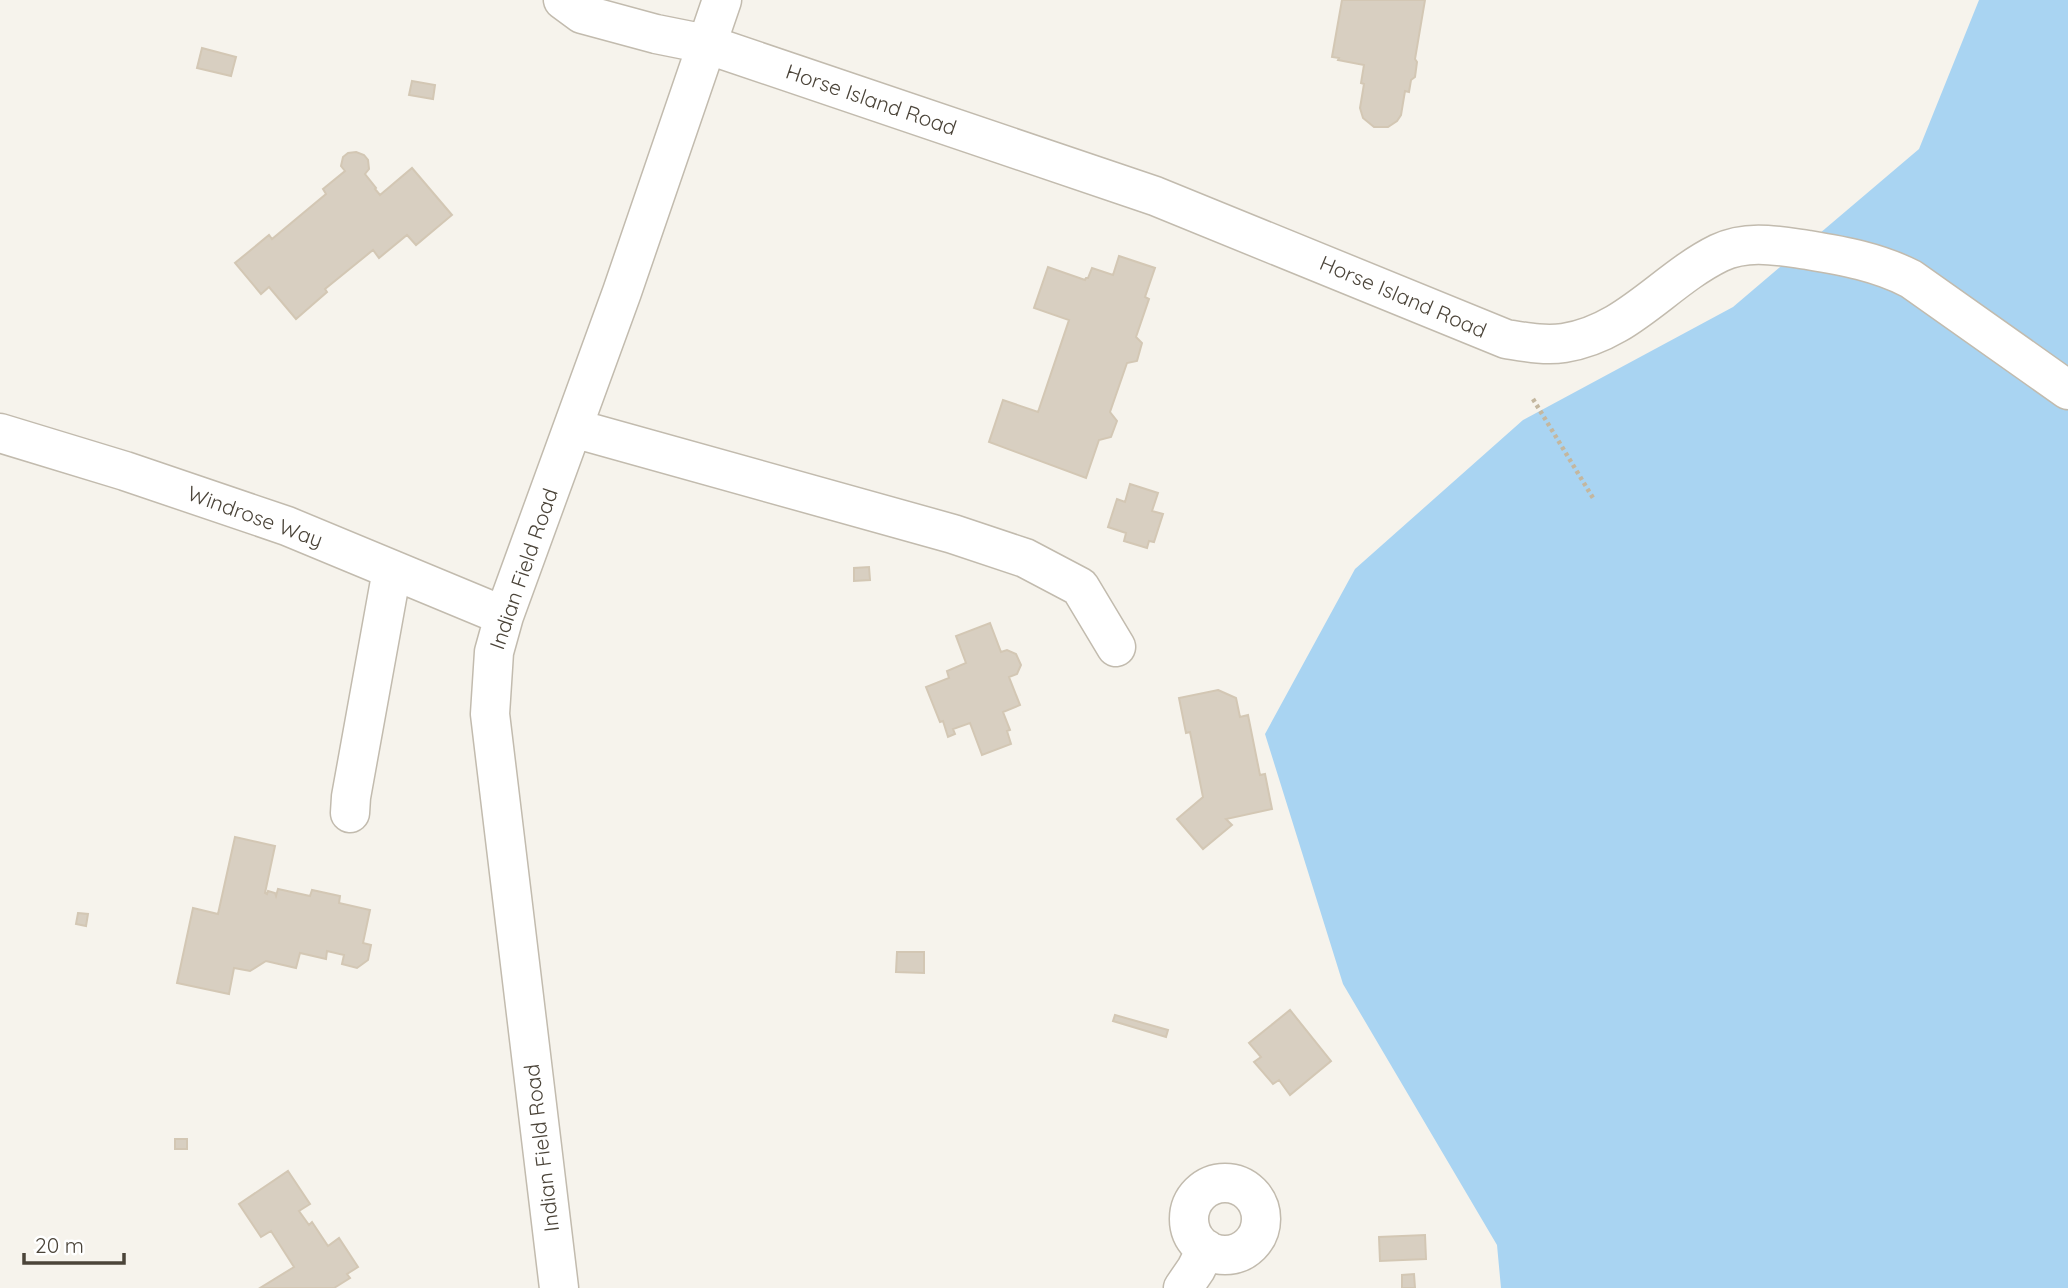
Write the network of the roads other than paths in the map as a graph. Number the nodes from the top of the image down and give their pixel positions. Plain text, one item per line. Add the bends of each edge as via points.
1 (563, 0) edge
2 (722, 0) edge
3 (706, 44) junction
4 (2068, 390) edge
5 (573, 428) junction
6 (0, 433) edge
7 (392, 570) junction
8 (504, 616) junction
9 (1116, 647) dead end
10 (350, 813) dead end
11 (1206, 1249) dead end
12 (559, 1288) edge
13 (1183, 1288) edge

1 - 3 street, Horse Island Road via 582,14
2 - 3 street, Indian Field Road
3 - 4 street, Horse Island Road via 1155,196 1506,339 1562,343 1588,337 1613,327 1721,251 1774,244 1889,268
3 - 5 street, Indian Field Road
5 - 8 street, Indian Field Road
5 - 9 street via 1025,558 1080,587
6 - 7 street, Windrose Way via 275,522
7 - 8 street, Windrose Way
7 - 10 street
8 - 12 street, Indian Field Road via 494,652 490,714
11 - 13 street

